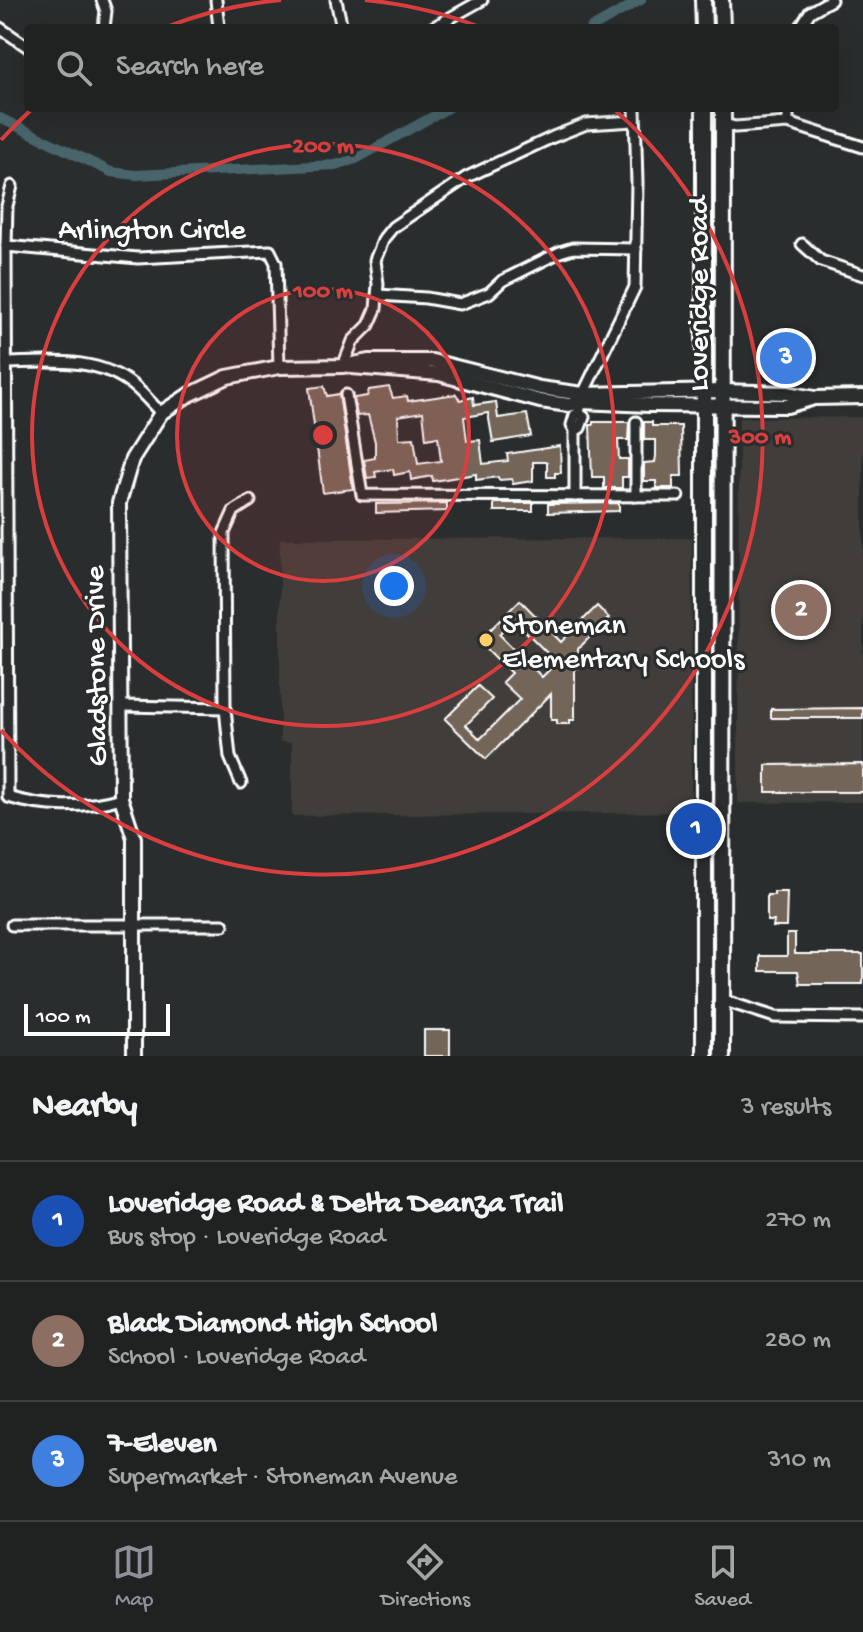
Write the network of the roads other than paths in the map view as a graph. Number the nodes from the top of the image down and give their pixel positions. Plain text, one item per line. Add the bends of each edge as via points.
1 (102, 0) edge
2 (216, 0) edge
3 (336, 0) edge
4 (482, 0) edge
5 (703, 0) edge
6 (721, 0) edge
7 (831, 0) edge
8 (104, 24) edge
9 (219, 24) edge
10 (341, 24) edge
11 (439, 24) edge
12 (704, 24) edge
13 (722, 24) edge
14 (802, 24) edge
15 (0, 28) edge
16 (24, 44) edge
17 (635, 112) edge
18 (704, 112) edge
19 (723, 112) edge
20 (788, 112) edge
21 (634, 121) junction
22 (788, 123) junction
23 (724, 124) junction
24 (863, 147) edge
25 (12, 186) dead end
26 (802, 244) dead end
27 (6, 246) junction
28 (636, 249) junction
29 (863, 275) edge
30 (378, 295) junction
31 (6, 363) junction
32 (343, 366) junction
33 (279, 367) junction
34 (346, 395) dead end
35 (863, 397) edge
36 (723, 398) junction
37 (703, 399) junction
38 (581, 403) junction
39 (161, 413) junction
40 (636, 422) dead end
41 (575, 496) junction
42 (636, 496) junction
43 (678, 496) dead end
44 (250, 501) dead end
45 (122, 706) junction
46 (225, 708) junction
47 (241, 783) dead end
48 (121, 798) junction
49 (705, 862) junction
50 (724, 869) junction
51 (12, 925) dead end
52 (135, 925) junction
53 (223, 925) dead end
54 (722, 1000) junction
55 (863, 1018) edge
56 (134, 1056) edge
57 (704, 1056) edge
58 (722, 1056) edge

1 - 8 street
2 - 9 street
3 - 10 street
4 - 11 street
5 - 12 main road
6 - 13 main road
7 - 14 street via 810,12
15 - 16 street
17 - 21 street
18 - 37 main road, Loveridge Road
19 - 23 main road, Loveridge Road
20 - 22 street
21 - 28 street
21 - 30 street via 586,124 553,137 467,177 405,218 379,248
22 - 23 street
22 - 24 street
23 - 36 main road, Loveridge Road
25 - 27 street
26 - 29 street via 821,261
27 - 31 street
27 - 33 street, Arlington Circle via 138,258 270,251 276,263
28 - 30 street via 560,252 460,304
28 - 38 street via 635,287
30 - 32 street via 369,325 353,341
31 - 39 street via 98,365 133,384
31 - 48 street via 8,797 45,805 101,804
32 - 33 street, Gladstone Drive
32 - 38 street, Gladstone Drive via 432,361
33 - 39 street, Gladstone Drive via 227,377
34 - 41 street via 362,495
35 - 36 street, Gladstone Drive via 815,398 787,406
36 - 37 street, Gladstone Drive
36 - 50 main road, Loveridge Road
37 - 38 street, Gladstone Drive
37 - 49 main road, Loveridge Road
38 - 41 street via 572,425
39 - 45 street, Gladstone Drive via 132,459 119,503
40 - 42 street
41 - 42 street
42 - 43 street
44 - 46 street via 234,511 224,533
45 - 46 street
45 - 48 street, Gladstone Drive
46 - 47 street via 230,757
48 - 52 street, Gladstone Drive via 134,838
49 - 50 main road
49 - 57 main road, Loveridge Road
50 - 54 main road, Loveridge Road
51 - 52 street
52 - 53 street
52 - 56 street, Gladstone Drive
54 - 55 street via 775,1017
54 - 58 main road, Loveridge Road

